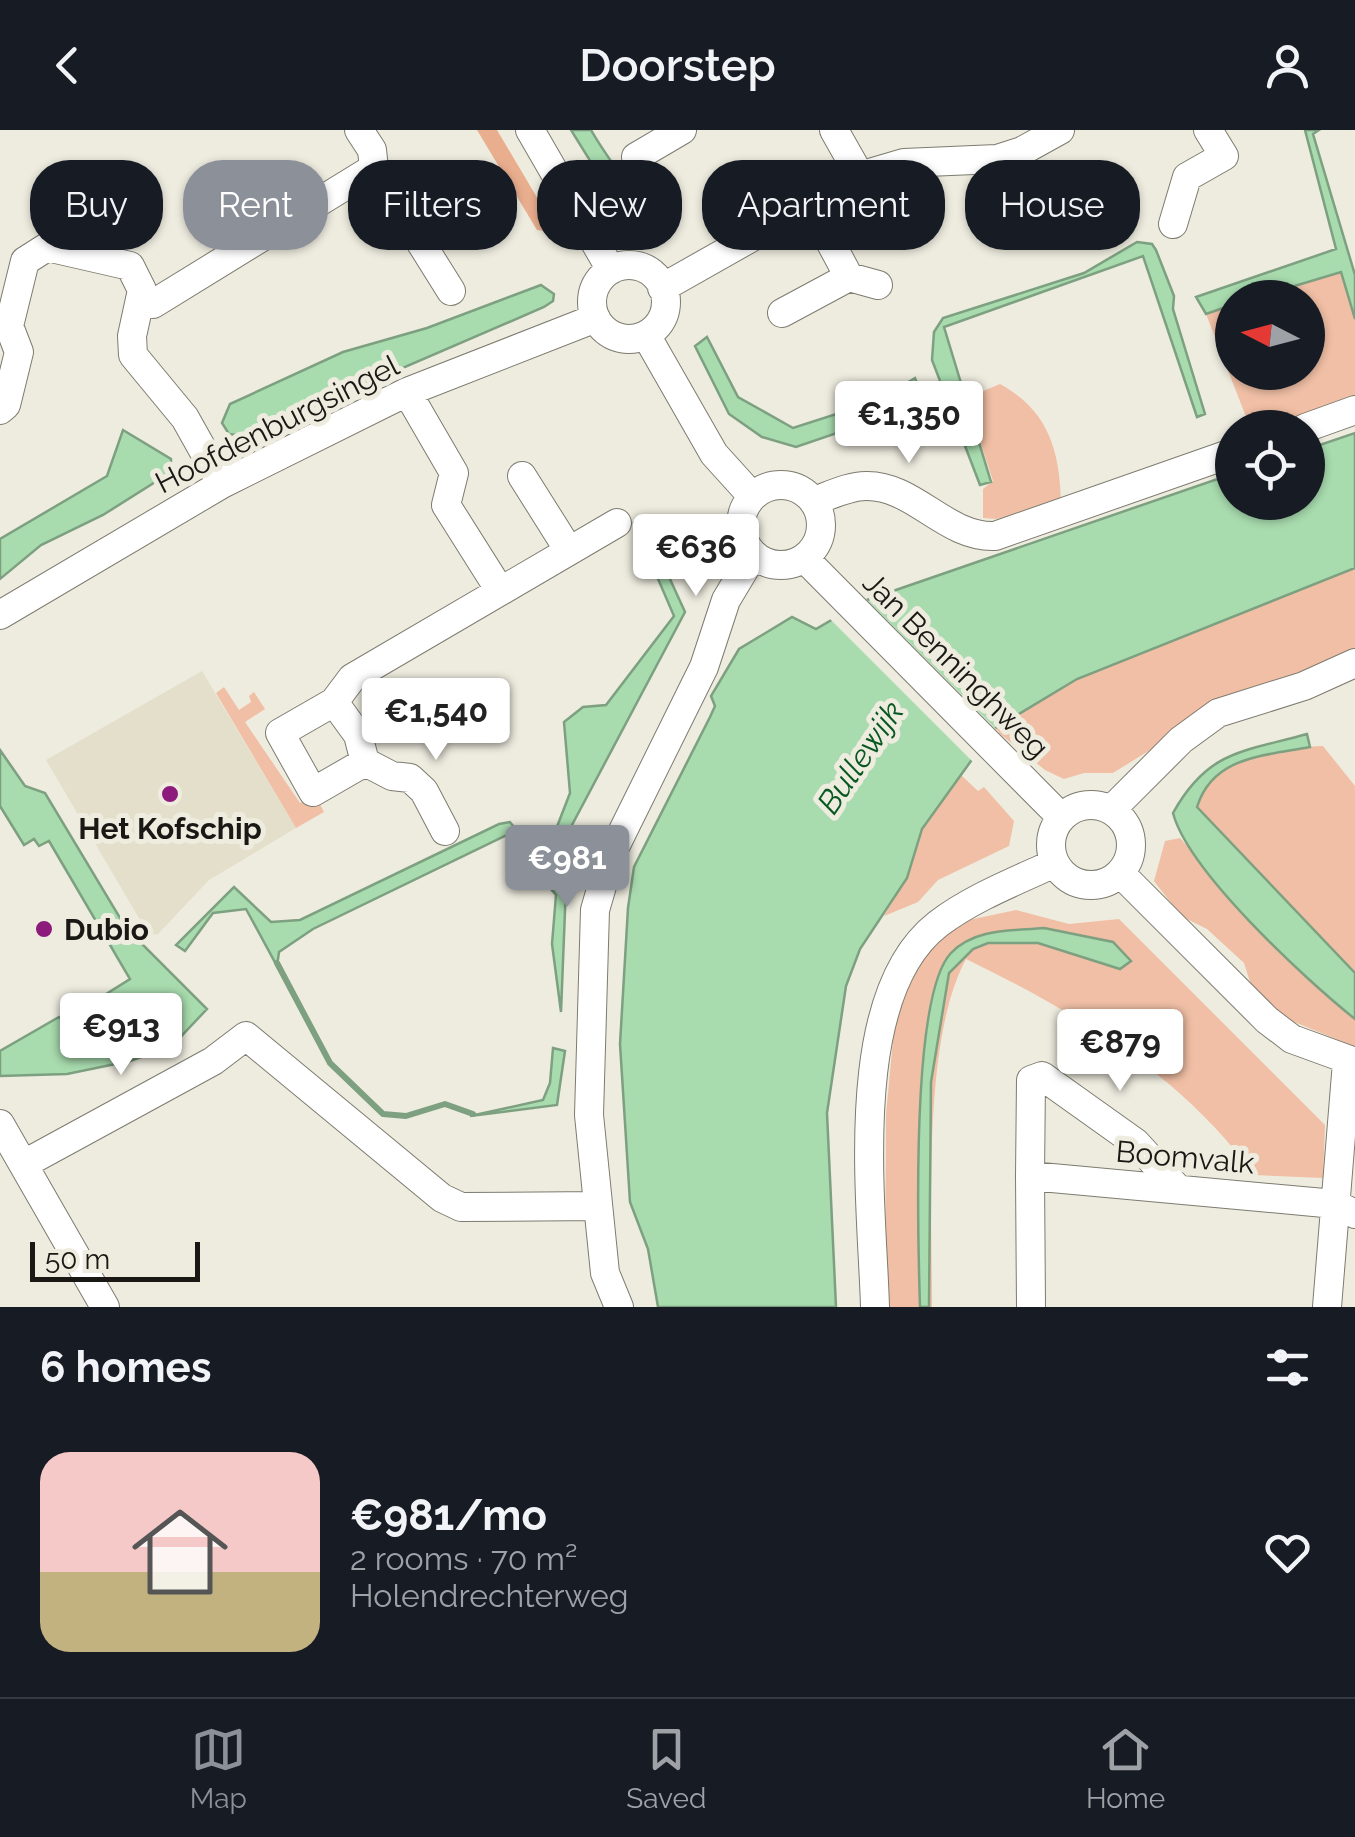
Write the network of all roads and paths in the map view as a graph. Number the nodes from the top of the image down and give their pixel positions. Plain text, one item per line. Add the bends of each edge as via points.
1 (359, 130) edge
2 (530, 130) edge
3 (682, 130) edge
4 (834, 130) edge
5 (1060, 130) edge
6 (1208, 130) edge
7 (636, 157) dead end
8 (373, 160) edge
9 (851, 160) edge
10 (945, 160) edge
11 (348, 184) edge
12 (1172, 224) dead end
13 (425, 250) edge
14 (732, 250) edge
15 (835, 250) edge
16 (611, 270) junction
17 (849, 277) junction
18 (878, 285) dead end
19 (662, 288) junction
20 (451, 291) dead end
21 (140, 301) junction
22 (782, 312) dead end
23 (596, 318) junction
24 (4, 329) edge
25 (646, 335) junction
26 (408, 392) junction
27 (0, 410) edge
28 (1355, 410) edge
29 (1325, 421) edge
30 (1215, 459) edge
31 (522, 476) dead end
32 (222, 484) junction
33 (752, 496) junction
34 (814, 501) junction
35 (617, 524) dead end
36 (568, 549) junction
37 (754, 555) junction
38 (804, 558) junction
39 (499, 589) junction
40 (0, 615) edge
41 (1355, 663) edge
42 (334, 702) junction
43 (365, 762) junction
44 (1111, 810) junction
45 (1061, 817) junction
46 (445, 831) dead end
47 (1054, 863) junction
48 (1120, 873) junction
49 (1351, 1062) edge
50 (0, 1124) edge
51 (24, 1164) junction
52 (1030, 1176) junction
53 (1178, 1189) junction
54 (598, 1206) junction
55 (1345, 1209) edge
56 (105, 1307) edge
57 (619, 1307) edge
58 (875, 1307) edge
59 (1031, 1307) edge
60 (1327, 1307) edge

1 - 8 street
2 - 16 street
3 - 7 street
4 - 9 street
5 - 10 street via 997,158
6 - 12 street via 1224,156 1188,177
11 - 21 street via 153,304
13 - 20 street
14 - 19 street
15 - 17 street
16 - 19 street via 637,266
16 - 23 street via 593,296
17 - 18 street
17 - 22 street
19 - 25 street via 663,316
21 - 24 street via 130,266 47,247 25,261
21 - 32 street via 133,356 185,418
23 - 25 street via 613,336
23 - 26 street, Hoofdenburgsingel
24 - 27 street via 19,352
25 - 33 street via 714,454
26 - 32 street, Hoofdenburgsingel
26 - 39 street via 454,473 446,505
28 - 29 street
30 - 34 street via 996,536 969,532 884,488 854,487
31 - 36 street
32 - 40 street, Hoofdenburgsingel
33 - 34 street via 784,484
33 - 37 street via 741,532
34 - 38 street via 820,538
35 - 36 street
36 - 39 street
37 - 38 street via 778,565
37 - 54 street via 726,600 704,667 610,855 595,910 590,1114
38 - 45 street, Jan Benninghweg
39 - 42 street via 352,678
41 - 44 street via 1218,713
42 - 43 street via 358,735
42 - 43 street via 280,733 313,792
43 - 46 street via 410,778
44 - 45 street via 1085,804
44 - 48 street via 1131,840
45 - 47 street via 1052,831
47 - 48 street via 1085,885
47 - 58 street via 938,924 913,950 889,993 870,1140
48 - 49 street via 1267,1020 1292,1039
49 - 55 street
50 - 51 street
51 - 54 street via 213,1061 246,1036 460,1207
51 - 56 street
52 - 53 street, Boomvalk
52 - 53 street via 1032,1080 1042,1076 1136,1143
52 - 59 street
53 - 55 street, Boomvalk
54 - 57 street via 605,1273
55 - 60 street

